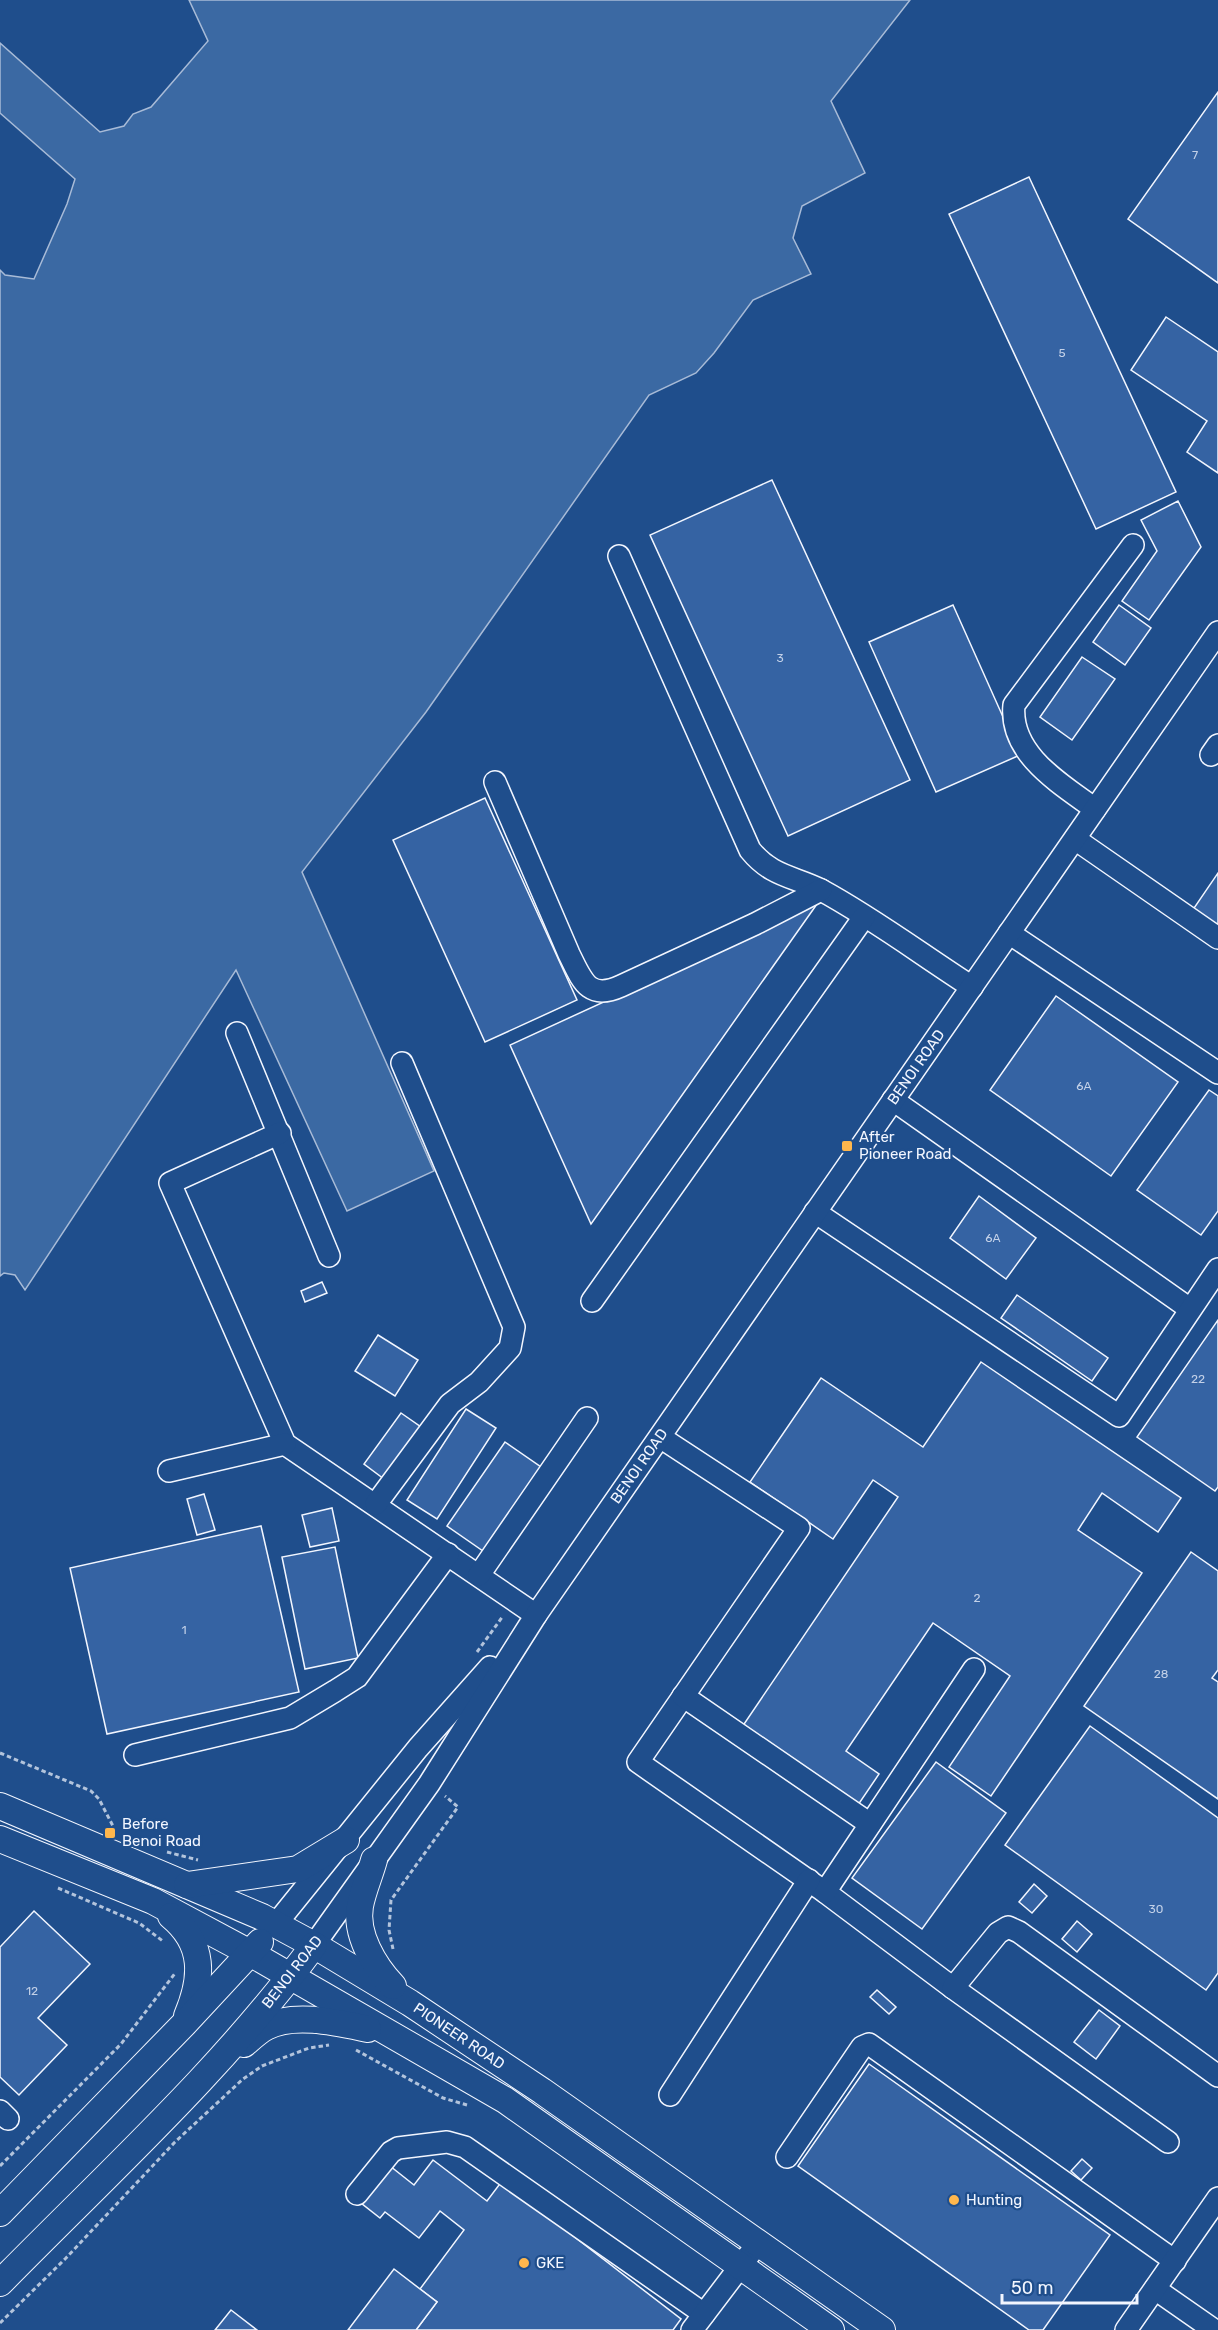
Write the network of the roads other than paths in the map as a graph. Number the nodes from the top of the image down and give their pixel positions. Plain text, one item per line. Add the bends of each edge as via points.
1 (1133, 545) dead end
2 (619, 556) dead end
3 (1214, 646) edge
4 (495, 782) dead end
5 (1095, 809) junction
6 (1075, 839) junction
7 (821, 890) junction
8 (864, 917) junction
9 (1009, 933) junction
10 (1218, 938) edge
11 (972, 987) junction
12 (237, 1033) dead end
13 (402, 1063) dead end
14 (1218, 1073) edge
15 (893, 1100) junction
16 (280, 1133) junction
17 (815, 1212) junction
18 (329, 1256) dead end
19 (1218, 1269) edge
20 (592, 1301) dead end
21 (1190, 1309) junction
22 (587, 1418) dead end
23 (660, 1437) junction
24 (285, 1444) junction
25 (169, 1471) dead end
26 (376, 1504) junction
27 (448, 1554) junction
28 (479, 1575) junction
29 (534, 1617) junction
30 (974, 1669) dead end
31 (683, 1696) junction
32 (135, 1755) dead end
33 (0, 1806) edge
34 (870, 1824) junction
35 (0, 1839) edge
36 (346, 1840) junction
37 (374, 1860) junction
38 (187, 1885) junction
39 (817, 1886) junction
40 (153, 1901) junction
41 (276, 1924) junction
42 (314, 1945) junction
43 (250, 1953) junction
44 (291, 1976) junction
45 (953, 1988) junction
46 (410, 2003) junction
47 (184, 2024) junction
48 (389, 2033) junction
49 (1218, 2076) edge
50 (203, 2077) junction
51 (670, 2095) dead end
52 (1168, 2142) dead end
53 (787, 2157) dead end
54 (357, 2194) dead end
55 (1218, 2198) edge
56 (0, 2213) edge
57 (758, 2243) junction
58 (1175, 2261) junction
59 (740, 2267) junction
60 (0, 2283) edge
61 (1155, 2289) junction
62 (698, 2322) edge
63 (831, 2330) edge
64 (882, 2330) edge
65 (1126, 2330) edge
66 (1214, 2330) edge

1 - 5 street via 1014,705 1013,718 1033,759 1048,775
2 - 7 street via 750,850 776,873
3 - 5 street, BENOI ROAD
4 - 7 street via 569,954 583,980 599,992 621,987
5 - 6 street, BENOI ROAD
6 - 9 street, BENOI ROAD
6 - 10 street
7 - 8 street
8 - 11 street
8 - 20 street
9 - 11 street, BENOI ROAD
9 - 14 street
11 - 15 street, BENOI ROAD
12 - 16 street
13 - 26 street via 514,1327 510,1348 479,1382 450,1404
15 - 17 street, BENOI ROAD
15 - 21 street
16 - 18 street
16 - 24 street via 170,1183
17 - 21 street via 1119,1416
17 - 23 street, BENOI ROAD
19 - 21 street
22 - 28 street
23 - 29 street, BENOI ROAD
23 - 31 street via 799,1528
24 - 25 street
24 - 26 street
26 - 27 street
27 - 28 street
27 - 32 street via 357,1677 290,1718
28 - 29 street
29 - 36 street, BENOI ROAD via 418,1748
29 - 37 street, BENOI ROAD via 429,1784
30 - 34 street
31 - 34 street
31 - 39 street via 638,1762
33 - 38 main road, PIONEER ROAD
34 - 39 street
35 - 40 main road, PIONEER ROAD
36 - 38 main road via 298,1869
36 - 41 street, BENOI ROAD
37 - 42 street, BENOI ROAD
37 - 46 main road via 360,1907 363,1935 381,1974
38 - 41 main road, PIONEER ROAD
39 - 45 street
39 - 51 street
40 - 43 main road, PIONEER ROAD
40 - 47 main road via 181,1924 199,1960 196,1995
41 - 42 main road, PIONEER ROAD
41 - 43 main road, BENOI ROAD
42 - 44 main road, BENOI ROAD
42 - 46 main road, PIONEER ROAD
43 - 44 main road, PIONEER ROAD
43 - 47 main road, BENOI ROAD
44 - 48 main road, PIONEER ROAD
44 - 50 main road, BENOI ROAD
45 - 49 street via 998,1933 1008,1927
45 - 52 street
46 - 57 main road, PIONEER ROAD
47 - 56 main road, BENOI ROAD
48 - 50 main road via 332,2022 286,2021 267,2026
48 - 59 main road, PIONEER ROAD via 505,2100
50 - 60 main road, BENOI ROAD
53 - 58 street via 862,2047 869,2044
54 - 62 street via 398,2148 447,2142 465,2147
55 - 58 street
57 - 59 street
57 - 64 main road, PIONEER ROAD
58 - 61 street
59 - 62 street
59 - 63 main road, PIONEER ROAD
61 - 65 street
61 - 66 street

